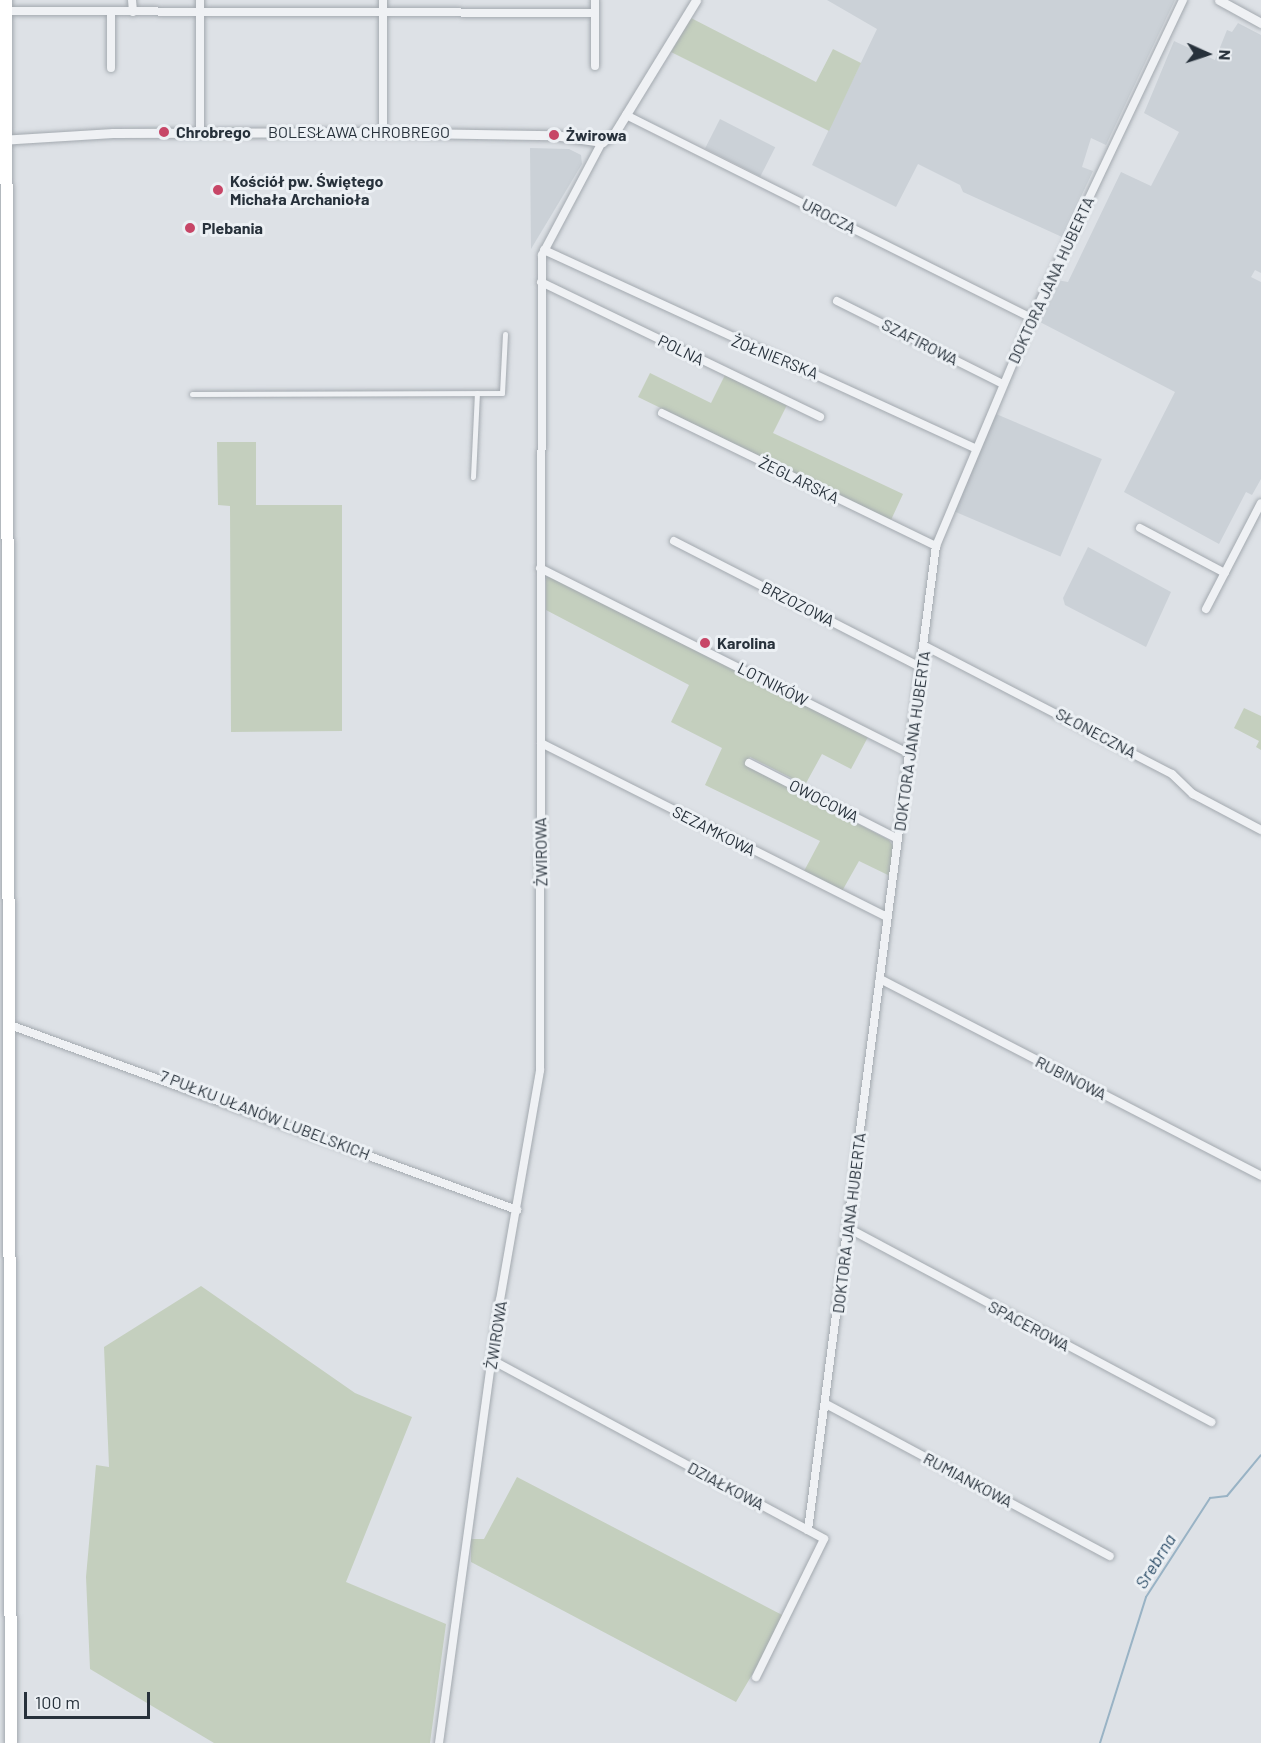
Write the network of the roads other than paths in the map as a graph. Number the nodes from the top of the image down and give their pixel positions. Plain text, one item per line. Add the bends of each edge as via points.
1 (132, 0) edge
2 (200, 0) edge
3 (383, 0) edge
4 (595, 0) edge
5 (696, 0) edge
6 (1183, 0) edge
7 (1219, 0) edge
8 (6, 5) edge
9 (111, 12) junction
10 (133, 12) junction
11 (200, 12) junction
12 (384, 13) junction
13 (595, 13) junction
14 (1261, 23) edge
15 (595, 66) dead end
16 (111, 68) dead end
17 (626, 115) junction
18 (200, 132) junction
19 (384, 132) junction
20 (3, 140) edge
21 (602, 142) junction
22 (544, 250) junction
23 (541, 282) junction
24 (837, 301) dead end
25 (1032, 318) junction
26 (505, 334) dead end
27 (1002, 384) junction
28 (477, 393) junction
29 (192, 394) dead end
30 (662, 413) dead end
31 (820, 417) dead end
32 (974, 448) junction
33 (473, 477) dead end
34 (1261, 503) edge
35 (4, 523) edge
36 (1140, 528) dead end
37 (674, 541) dead end
38 (936, 546) junction
39 (540, 568) junction
40 (1225, 573) junction
41 (1206, 609) dead end
42 (925, 646) junction
43 (922, 668) junction
44 (541, 743) junction
45 (910, 754) junction
46 (749, 763) dead end
47 (1261, 830) edge
48 (898, 839) junction
49 (887, 917) junction
50 (880, 979) junction
51 (10, 1025) junction
52 (1261, 1176) edge
53 (517, 1210) junction
54 (848, 1228) junction
55 (492, 1360) junction
56 (826, 1404) junction
57 (1211, 1422) dead end
58 (808, 1530) junction
59 (1110, 1556) dead end
60 (6, 1572) edge
61 (756, 1677) dead end
62 (11, 1743) edge
63 (439, 1743) edge

1 - 10 street
2 - 11 street
3 - 12 street
4 - 13 street
5 - 17 street, ŻWIROWA
6 - 25 street, DOKTORA JANA HUBERTA
7 - 14 street
8 - 9 street
8 - 20 main road
9 - 10 street
9 - 16 street
10 - 11 street
11 - 12 street
11 - 18 street
12 - 13 street
12 - 19 street
13 - 15 street
17 - 21 street, ŻWIROWA
17 - 25 street, UROCZA
18 - 19 street, BOLESŁAWA CHROBREGO
18 - 20 street, BOLESŁAWA CHROBREGO
19 - 21 street, BOLESŁAWA CHROBREGO via 565,135
20 - 35 main road
21 - 22 street, ŻWIROWA
22 - 23 street, ŻWIROWA
22 - 32 street, ŻOŁNIERSKA
23 - 31 street, POLNA
23 - 39 street, ŻWIROWA
24 - 27 street, SZAFIROWA
25 - 27 street, DOKTORA JANA HUBERTA
26 - 28 street via 502,393
27 - 32 street, DOKTORA JANA HUBERTA
28 - 29 street
28 - 33 street
30 - 38 street, ŻEGLARSKA
32 - 38 street, DOKTORA JANA HUBERTA
34 - 40 street
35 - 51 main road
36 - 40 street
37 - 43 street, BRZOZOWA
38 - 42 street, DOKTORA JANA HUBERTA
39 - 44 street, ŻWIROWA
39 - 45 street, LOTNIKÓW
40 - 41 street
42 - 43 street, DOKTORA JANA HUBERTA
42 - 47 street, SŁONECZNA via 1172,774 1193,794
43 - 45 street, DOKTORA JANA HUBERTA
44 - 49 street, SEZAMKOWA
44 - 53 street, ŻWIROWA via 541,1053
45 - 48 street, DOKTORA JANA HUBERTA
46 - 48 street, OWOCOWA
48 - 49 street, DOKTORA JANA HUBERTA
49 - 50 street, DOKTORA JANA HUBERTA
50 - 52 street, RUBINOWA
50 - 54 street, DOKTORA JANA HUBERTA
51 - 53 street, 7 PUŁKU UŁANÓW LUBELSKICH
51 - 60 main road
53 - 55 street, ŻWIROWA
54 - 56 street, DOKTORA JANA HUBERTA
54 - 57 street, SPACEROWA
55 - 58 street, DZIAŁKOWA
55 - 63 street, ŻWIROWA
56 - 58 street, DOKTORA JANA HUBERTA
56 - 59 street, RUMIANKOWA
58 - 61 street, DZIAŁKOWA via 824,1539 822,1551
60 - 62 main road

